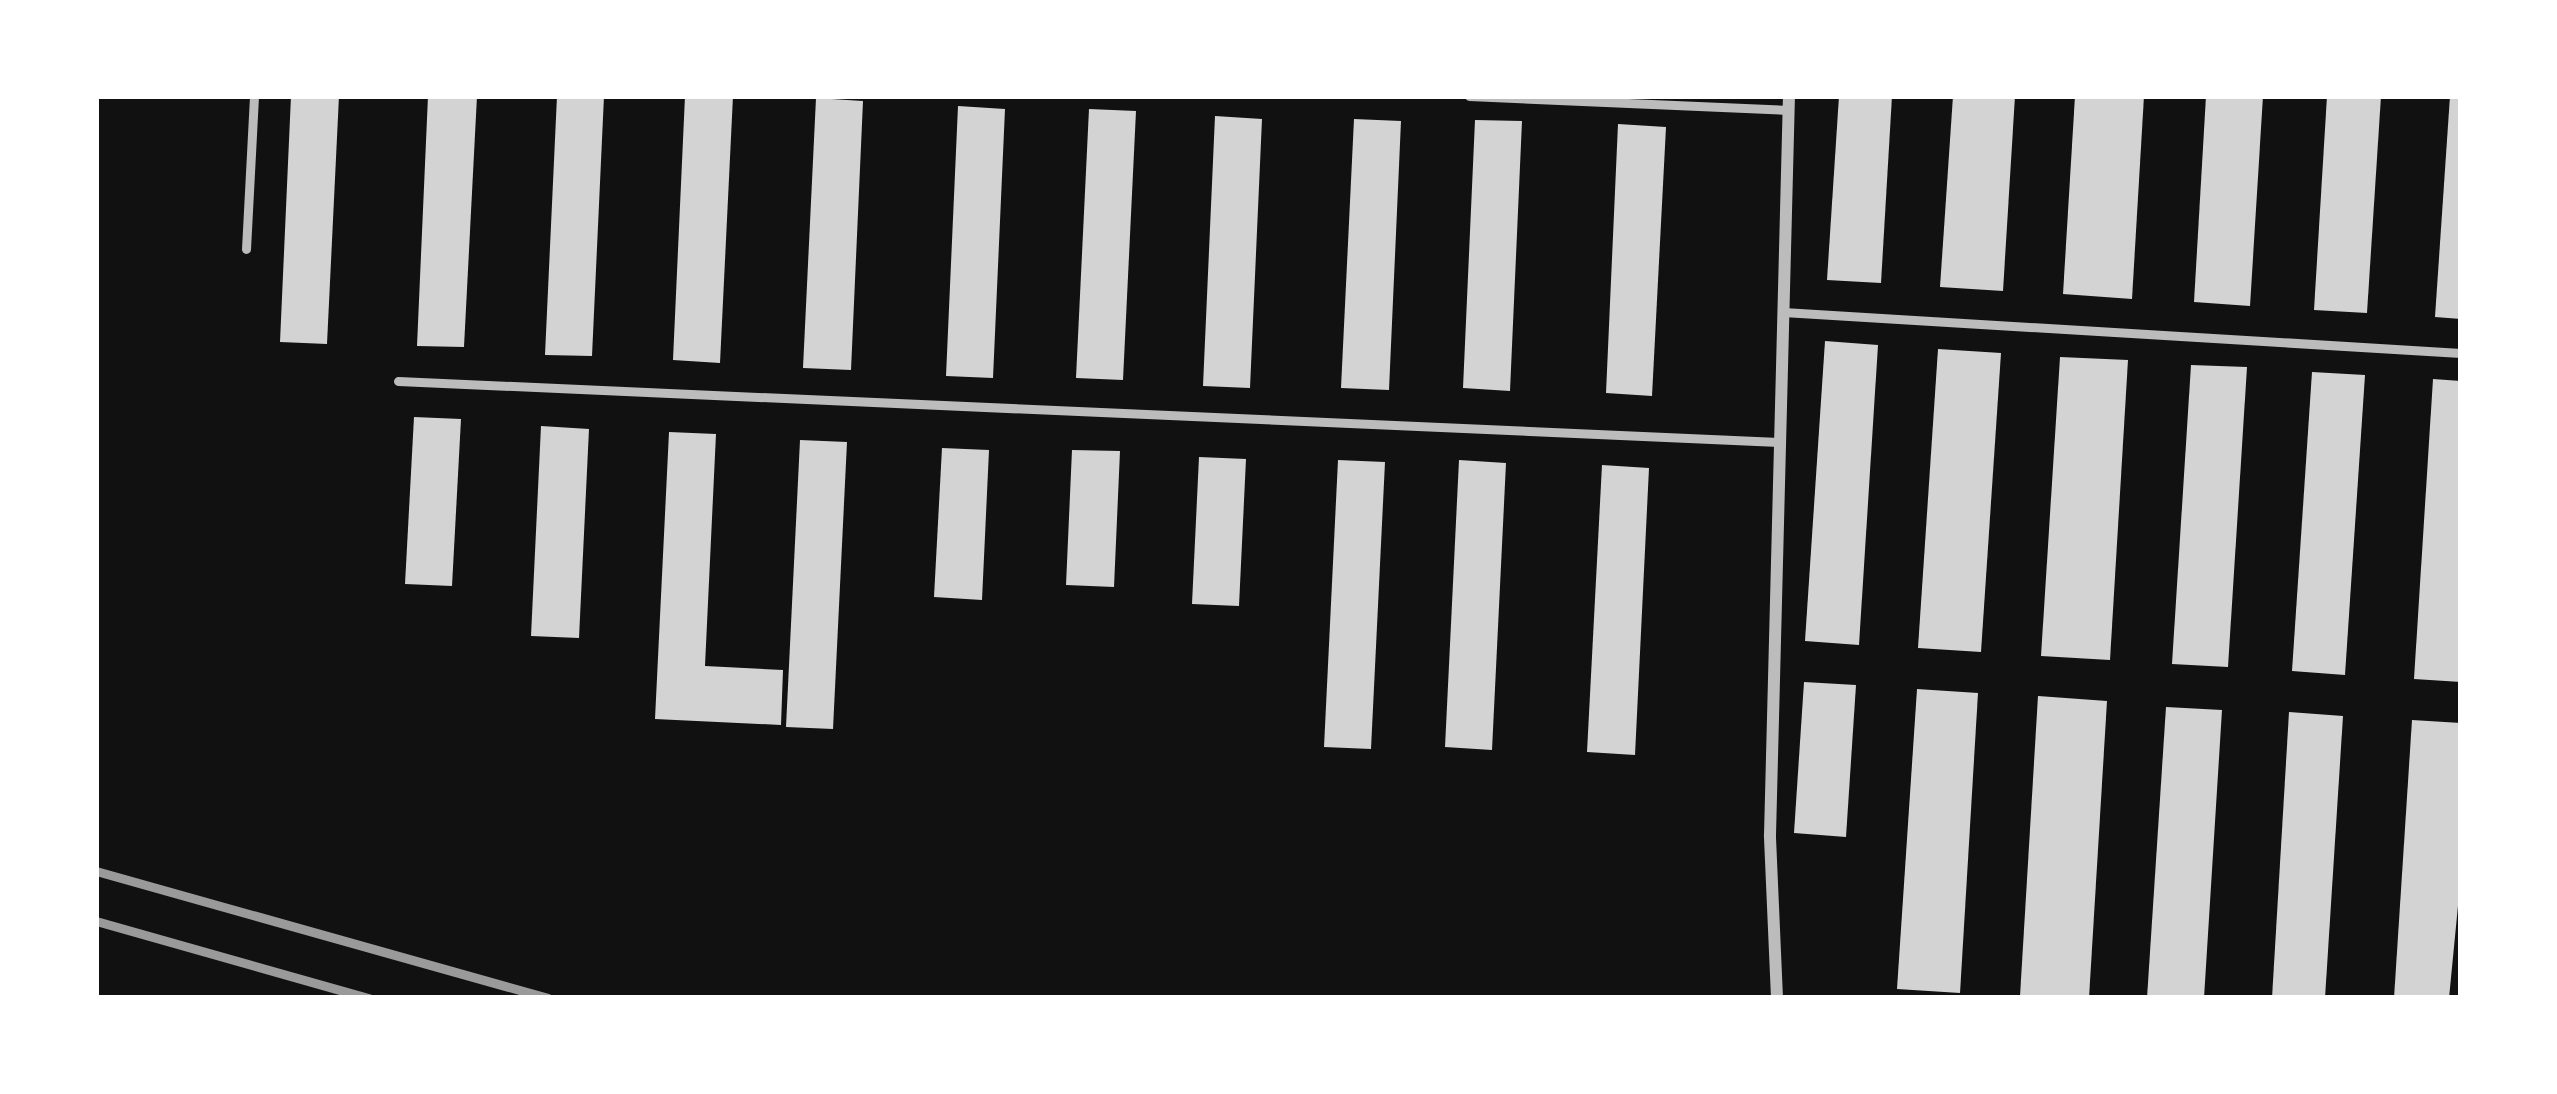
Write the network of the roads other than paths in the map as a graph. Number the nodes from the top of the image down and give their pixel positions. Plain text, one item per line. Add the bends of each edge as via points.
1 (254, 96) edge
2 (1468, 96) edge
3 (1789, 103) edge
4 (246, 249) dead end
5 (1783, 312) junction
6 (2461, 352) edge
7 (398, 381) dead end
8 (1779, 442) junction
9 (1777, 998) edge

1 - 4 lane
2 - 3 lane
3 - 5 street
5 - 6 lane
5 - 8 street
7 - 8 lane
8 - 9 street via 1770,835

